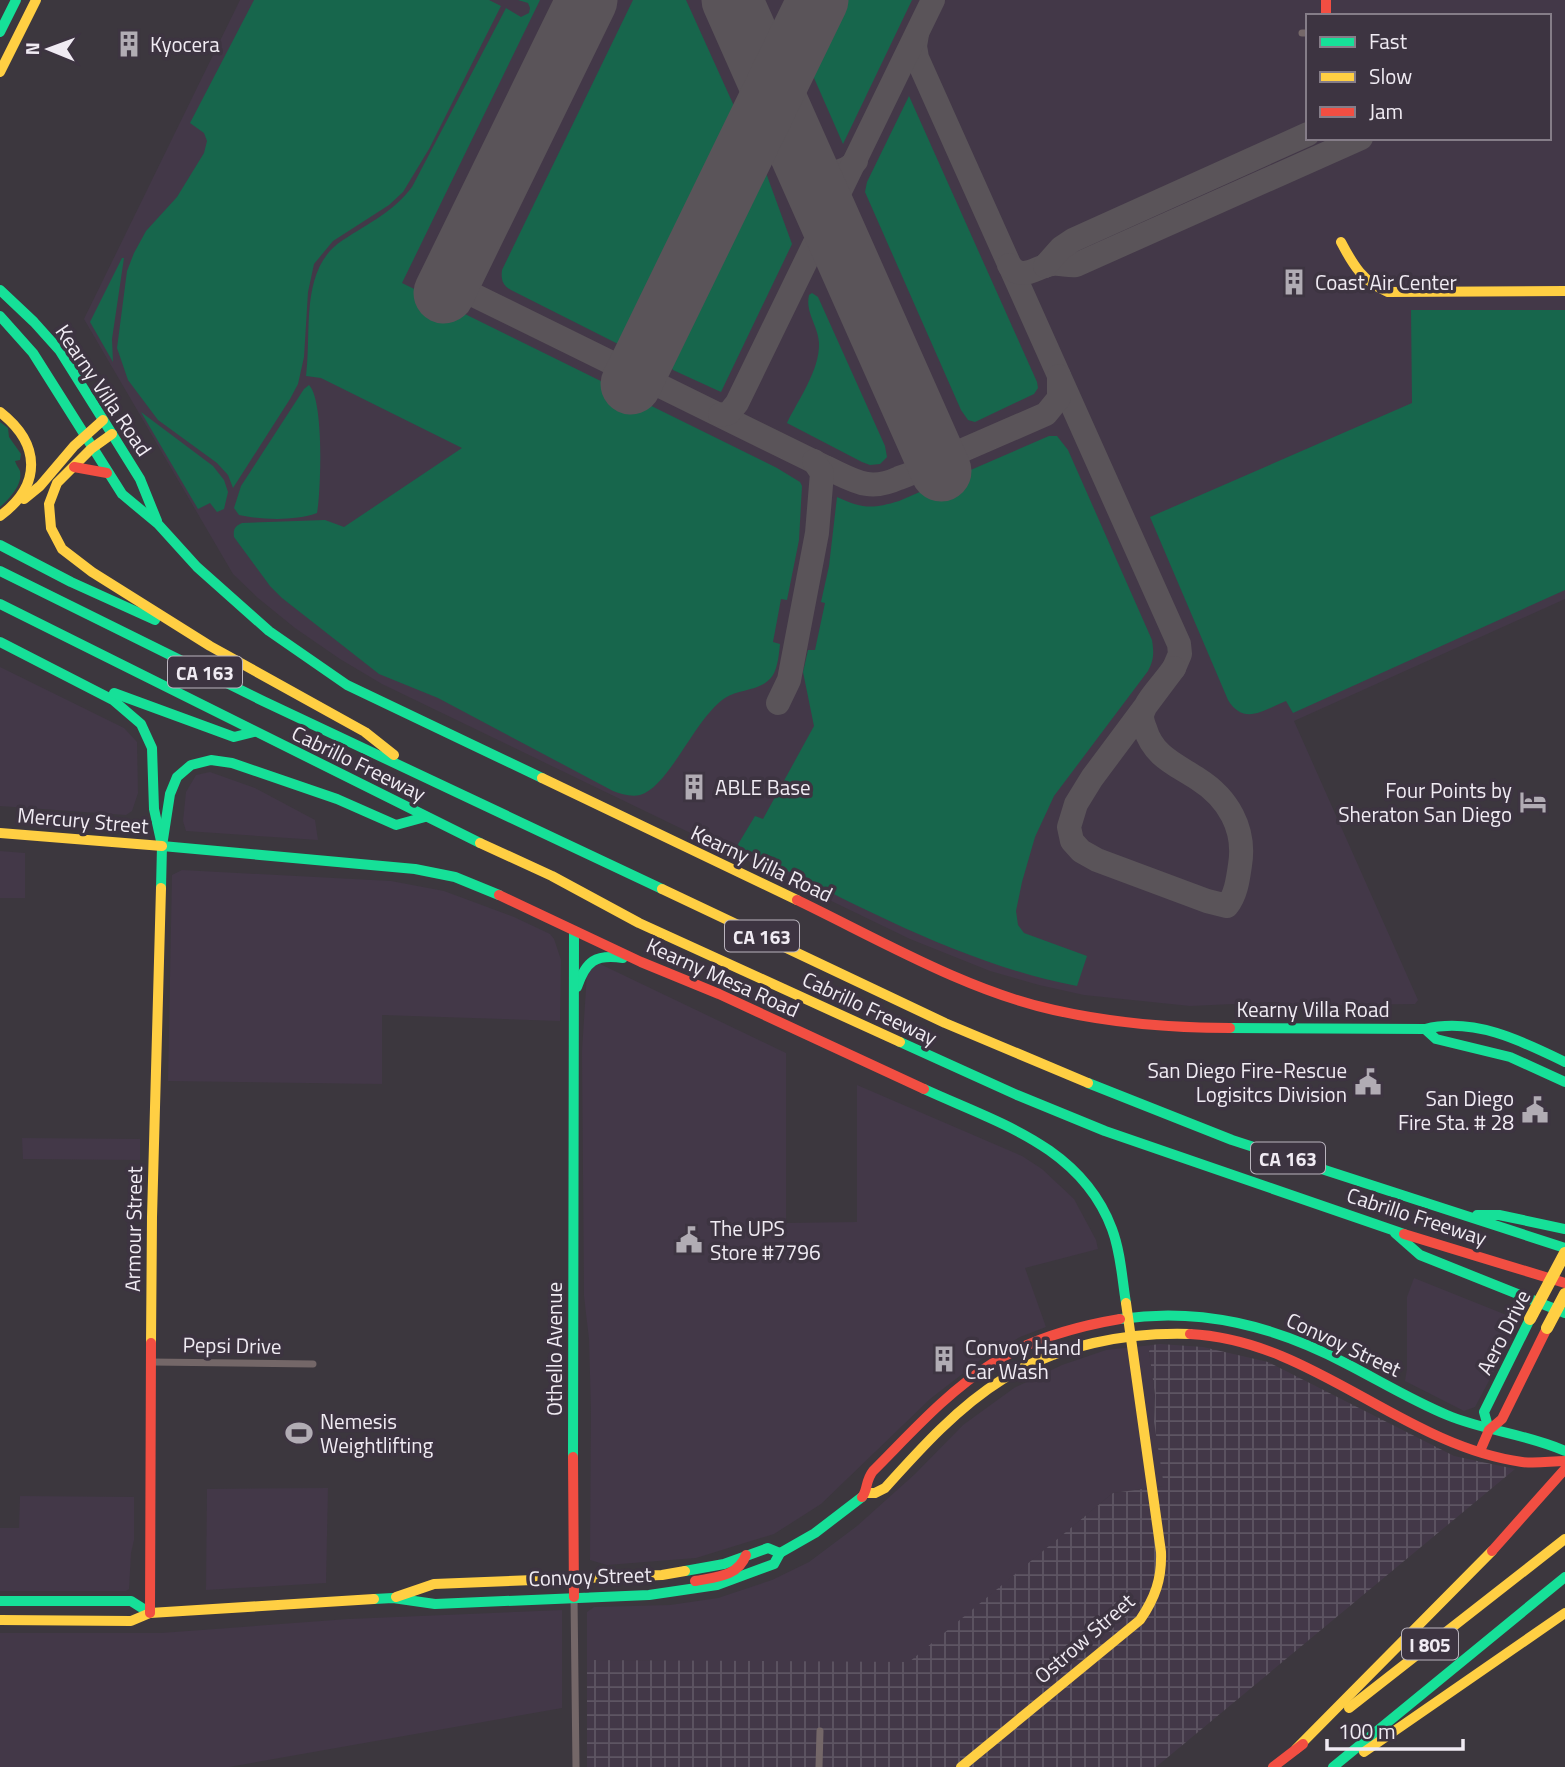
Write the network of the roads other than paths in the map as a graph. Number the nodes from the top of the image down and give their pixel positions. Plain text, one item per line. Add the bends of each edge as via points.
1 (16, 0) edge
2 (36, 0) edge
3 (0, 32) edge
4 (0, 72) edge
5 (1341, 242) dead end
6 (0, 290) edge
7 (1565, 291) edge
8 (0, 316) edge
9 (0, 412) edge
10 (103, 420) junction
11 (112, 434) junction
12 (85, 437) junction
13 (92, 449) junction
14 (74, 467) junction
15 (107, 473) junction
16 (20, 502) junction
17 (0, 516) edge
18 (158, 524) junction
19 (0, 545) edge
20 (0, 571) edge
21 (0, 604) edge
22 (0, 642) edge
23 (211, 646) junction
24 (45, 664) junction
25 (254, 732) junction
26 (411, 769) junction
27 (425, 817) junction
28 (0, 833) edge
29 (162, 846) junction
30 (574, 931) junction
31 (640, 962) junction
32 (572, 1011) junction
33 (1425, 1030) junction
34 (1565, 1062) edge
35 (1565, 1083) edge
36 (1462, 1214) junction
37 (1565, 1229) edge
38 (1391, 1230) junction
39 (1565, 1251) edge
40 (1565, 1283) edge
41 (1565, 1294) edge
42 (1565, 1314) edge
43 (1129, 1316) junction
44 (1132, 1335) junction
45 (151, 1362) junction
46 (313, 1364) dead end
47 (1489, 1430) junction
48 (1479, 1451) junction
49 (1565, 1451) edge
50 (1565, 1461) edge
51 (1565, 1469) edge
52 (865, 1493) junction
53 (1565, 1539) edge
54 (780, 1553) junction
55 (746, 1555) junction
56 (574, 1577) junction
57 (1565, 1577) edge
58 (682, 1590) junction
59 (575, 1597) junction
60 (393, 1598) junction
61 (0, 1601) edge
62 (150, 1613) junction
63 (1565, 1613) edge
64 (0, 1620) edge
65 (820, 1731) dead end
66 (1296, 1749) junction
67 (576, 1767) edge
68 (819, 1767) edge
69 (961, 1767) edge
70 (1273, 1767) edge
71 (1333, 1767) edge
72 (1343, 1767) edge

1 - 3 main road
2 - 4 main road
5 - 7 main road via 1357,274 1388,292
6 - 10 main road, Kearny Villa Road via 51,339
8 - 12 main road, Kearny Villa Road via 33,353
9 - 16 main road via 18,427 30,450 30,478
10 - 11 main road, Kearny Villa Road
10 - 12 main road
11 - 13 main road
11 - 18 main road, Kearny Villa Road via 140,479
12 - 13 main road, Kearny Villa Road
12 - 16 main road
13 - 14 main road
13 - 15 main road, Kearny Villa Road
14 - 15 main road
14 - 23 main road via 57,483 49,505 51,527 62,549
15 - 18 main road, Kearny Villa Road via 122,494
16 - 17 main road
18 - 33 main road, Kearny Villa Road via 197,567 269,631 347,685 968,982 1053,1010 1142,1025
19 - 23 main road
20 - 26 main road, Cabrillo Freeway / CA 163
21 - 25 main road, Cabrillo Freeway / CA 163
22 - 24 main road
23 - 26 main road via 365,732
24 - 25 main road via 234,737
24 - 29 main road via 121,705 148,733 154,751 154,808
25 - 27 main road, Cabrillo Freeway / CA 163
26 - 36 main road, Cabrillo Freeway / CA 163 via 945,1023 1232,1140
27 - 29 main road via 396,825 337,799 211,760 191,765 177,777
27 - 38 main road, Cabrillo Freeway / CA 163 via 552,876 639,923 1017,1095 1105,1131
28 - 29 main road, Mercury Street
29 - 30 main road, Kearny Mesa Road via 431,872 455,877
29 - 45 main road, Armour Street
30 - 31 main road, Kearny Mesa Road
30 - 32 main road, Othello Avenue
31 - 32 main road via 610,955 591,961 584,967
31 - 43 main road, Kearny Mesa Road via 1039,1142 1069,1164 1098,1200 1116,1243
32 - 56 main road, Othello Avenue
33 - 34 main road, Kearny Villa Road via 1439,1024 1516,1038
33 - 35 main road, Kearny Villa Road via 1436,1038 1510,1057
36 - 37 main road via 1499,1214
36 - 39 main road, Cabrillo Freeway / CA 163
38 - 40 main road, Cabrillo Freeway / CA 163
38 - 42 main road via 1420,1255
39 - 47 main road, Aero Drive, bridge via 1484,1412
41 - 47 main road, Aero Drive, bridge via 1502,1419
43 - 44 main road, Kearny Mesa Road
43 - 47 main road, Convoy Street via 1190,1314 1283,1335 1444,1414
43 - 52 main road, Convoy Street via 1063,1332 991,1364 938,1404 873,1471 866,1480
44 - 48 main road, Convoy Street via 1189,1333 1276,1353 1432,1433
44 - 52 main road, Convoy Street via 1042,1360 1002,1380 951,1419 885,1488
44 - 69 main road, Ostrow Street via 1163,1559 1155,1600 1140,1620
45 - 46 street, Pepsi Drive
45 - 62 main road, Armour Street
47 - 48 main road, Aero Drive
47 - 49 main road, Convoy Street
48 - 50 main road, Convoy Street via 1533,1463
51 - 66 main road via 1448,1598
52 - 54 main road, Convoy Street via 815,1534
53 - 66 main road, I 805
54 - 55 main road, Convoy Street via 768,1548
54 - 58 main road, Convoy Street via 774,1564 753,1573
55 - 56 main road, Convoy Street via 724,1564 662,1575
55 - 58 main road via 738,1570
56 - 59 main road, Othello Avenue
56 - 60 main road, Convoy Street via 434,1584
57 - 71 main road, I 805
58 - 59 main road, Convoy Street
59 - 60 main road, Convoy Street via 435,1604
59 - 67 street, Othello Avenue
60 - 62 main road, Convoy Street
61 - 62 main road, Convoy Street via 131,1601
62 - 64 main road, Convoy Street via 131,1622
63 - 72 main road
65 - 68 street
66 - 70 main road, I 805

